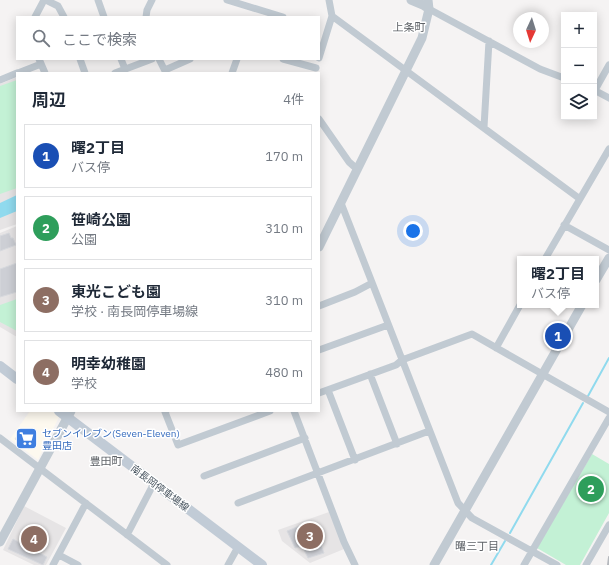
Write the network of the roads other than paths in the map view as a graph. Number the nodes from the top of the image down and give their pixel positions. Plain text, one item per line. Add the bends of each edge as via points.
1 (45, 0) edge
2 (98, 0) edge
3 (152, 0) edge
4 (227, 0) edge
5 (329, 0) edge
6 (411, 0) edge
7 (242, 2) edge
8 (428, 4) edge
9 (36, 16) edge
10 (63, 16) edge
11 (104, 16) edge
12 (146, 16) edge
13 (280, 16) edge
14 (332, 16) junction
15 (488, 41) junction
16 (320, 56) edge
17 (80, 60) edge
18 (121, 60) edge
19 (149, 60) edge
20 (160, 60) edge
21 (188, 60) edge
22 (237, 60) edge
23 (293, 60) edge
24 (319, 60) edge
25 (40, 62) edge
26 (609, 65) edge
27 (125, 69) junction
28 (315, 70) edge
29 (406, 70) junction
30 (165, 71) edge
31 (20, 72) edge
32 (45, 72) edge
33 (85, 72) edge
34 (118, 72) edge
35 (232, 72) edge
36 (16, 74) edge
37 (561, 77) edge
38 (0, 80) edge
39 (597, 86) edge
40 (597, 91) edge
41 (609, 98) edge
42 (320, 120) edge
43 (484, 127) junction
44 (609, 149) edge
45 (357, 169) junction
46 (580, 199) junction
47 (341, 203) junction
48 (564, 225) junction
49 (320, 245) edge
50 (609, 250) edge
51 (547, 256) edge
52 (609, 258) edge
53 (599, 275) edge
54 (372, 283) junction
55 (320, 306) edge
56 (518, 308) edge
57 (580, 308) edge
58 (388, 325) junction
59 (496, 348) junction
60 (320, 350) edge
61 (402, 360) junction
62 (0, 366) edge
63 (370, 374) junction
64 (542, 374) junction
65 (16, 378) edge
66 (328, 390) junction
67 (320, 393) edge
68 (165, 412) edge
69 (267, 412) edge
70 (294, 412) edge
71 (609, 412) edge
72 (69, 414) edge
73 (609, 418) edge
74 (429, 431) junction
75 (0, 438) edge
76 (305, 438) junction
77 (397, 444) junction
78 (355, 460) junction
79 (40, 468) junction
80 (318, 474) junction
81 (204, 476) dead end
82 (154, 483) junction
83 (86, 503) junction
84 (238, 503) dead end
85 (464, 511) junction
86 (609, 524) edge
87 (127, 535) junction
88 (0, 542) edge
89 (238, 547) junction
90 (532, 551) junction
91 (58, 555) junction
92 (53, 565) edge
93 (78, 565) edge
94 (167, 565) edge
95 (228, 565) edge
96 (262, 565) edge
97 (355, 565) edge
98 (434, 565) edge
99 (524, 565) edge
100 (557, 565) edge
101 (586, 565) edge

1 - 9 street
1 - 10 street via 58,6
2 - 11 street
3 - 12 street
4 - 7 street
5 - 14 street
6 - 8 street
7 - 13 street
8 - 15 street
8 - 29 street via 422,38
14 - 16 street
14 - 29 street
15 - 37 street via 540,69
15 - 43 street
17 - 33 street
18 - 27 street
19 - 27 street
20 - 30 street
21 - 30 street
22 - 35 street
23 - 28 street
24 - 28 street
25 - 31 street
25 - 32 street
26 - 39 street
27 - 34 street
29 - 43 street
29 - 45 street
36 - 38 street
40 - 41 street
42 - 45 street via 349,162
43 - 46 street
44 - 46 street
45 - 47 street
46 - 48 street
47 - 49 street
47 - 54 street
48 - 50 street
48 - 51 street
52 - 53 street
54 - 55 street
54 - 58 street
56 - 59 street
57 - 64 street
58 - 60 street
58 - 61 street
59 - 61 street via 472,334
59 - 64 street
61 - 63 street via 396,365
61 - 74 street
62 - 65 main road
63 - 66 street
63 - 77 street
64 - 71 street
64 - 85 street
66 - 67 street
66 - 78 street
68 - 69 street via 178,445
70 - 76 street
72 - 79 street
72 - 82 main road, 南長岡停車場線
73 - 90 street
74 - 77 street
74 - 85 street via 458,503
75 - 79 street
76 - 80 street
76 - 81 street
77 - 78 street
78 - 80 street
79 - 83 street
79 - 88 street
80 - 84 street
80 - 97 street
82 - 87 street
82 - 89 main road, 南長岡停車場線
83 - 87 street
83 - 91 street
85 - 90 street
85 - 98 street
86 - 101 street
87 - 94 street
89 - 95 street
89 - 96 main road, 南長岡停車場線
90 - 99 street
90 - 100 street
91 - 92 street
91 - 93 street

